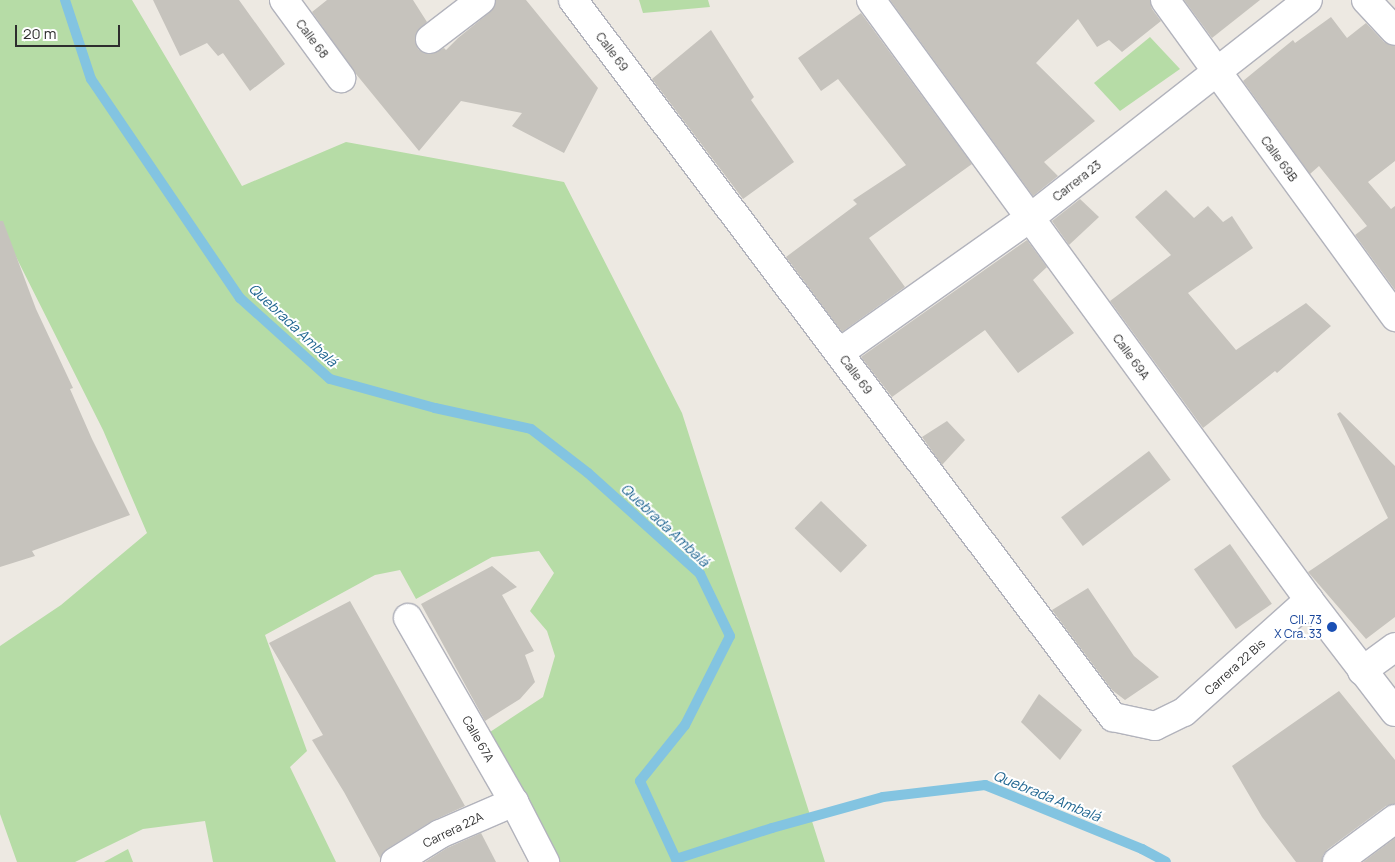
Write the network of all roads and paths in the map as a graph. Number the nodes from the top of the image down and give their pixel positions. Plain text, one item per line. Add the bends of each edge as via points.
1 (284, 0) edge
2 (480, 0) edge
3 (573, 0) edge
4 (871, 0) edge
5 (1165, 0) edge
6 (1308, 0) edge
7 (1366, 0) edge
8 (1395, 31) edge
9 (430, 40) dead end
10 (1216, 74) junction
11 (341, 78) dead end
12 (1030, 218) junction
13 (1395, 317) edge
14 (839, 353) junction
15 (1309, 600) junction
16 (408, 618) dead end
17 (1395, 647) edge
18 (1362, 671) junction
19 (1395, 712) edge
20 (1155, 726) joint
21 (514, 802) junction
22 (1395, 820) edge
23 (395, 862) edge
24 (545, 862) edge
25 (1337, 862) edge

1 - 11 street, Calle 68
2 - 9 street
3 - 14 street, Calle 69
4 - 12 street, Calle 69A
5 - 10 street, Calle 69B
6 - 10 street, Carrera 23
7 - 8 street
10 - 12 street, Carrera 23
10 - 13 street, Calle 69B
12 - 14 street, Carrera 23
12 - 15 street, Calle 69A
14 - 20 street, Calle 69 via 1113,718
15 - 18 street, Calle 69A
15 - 20 street, Carrera 22 Bis via 1184,712
16 - 21 street, Calle 67A
17 - 18 street
18 - 19 street, Calle 69A
21 - 23 street, Carrera 22A via 440,834
21 - 24 street, Calle 67A
22 - 25 street

